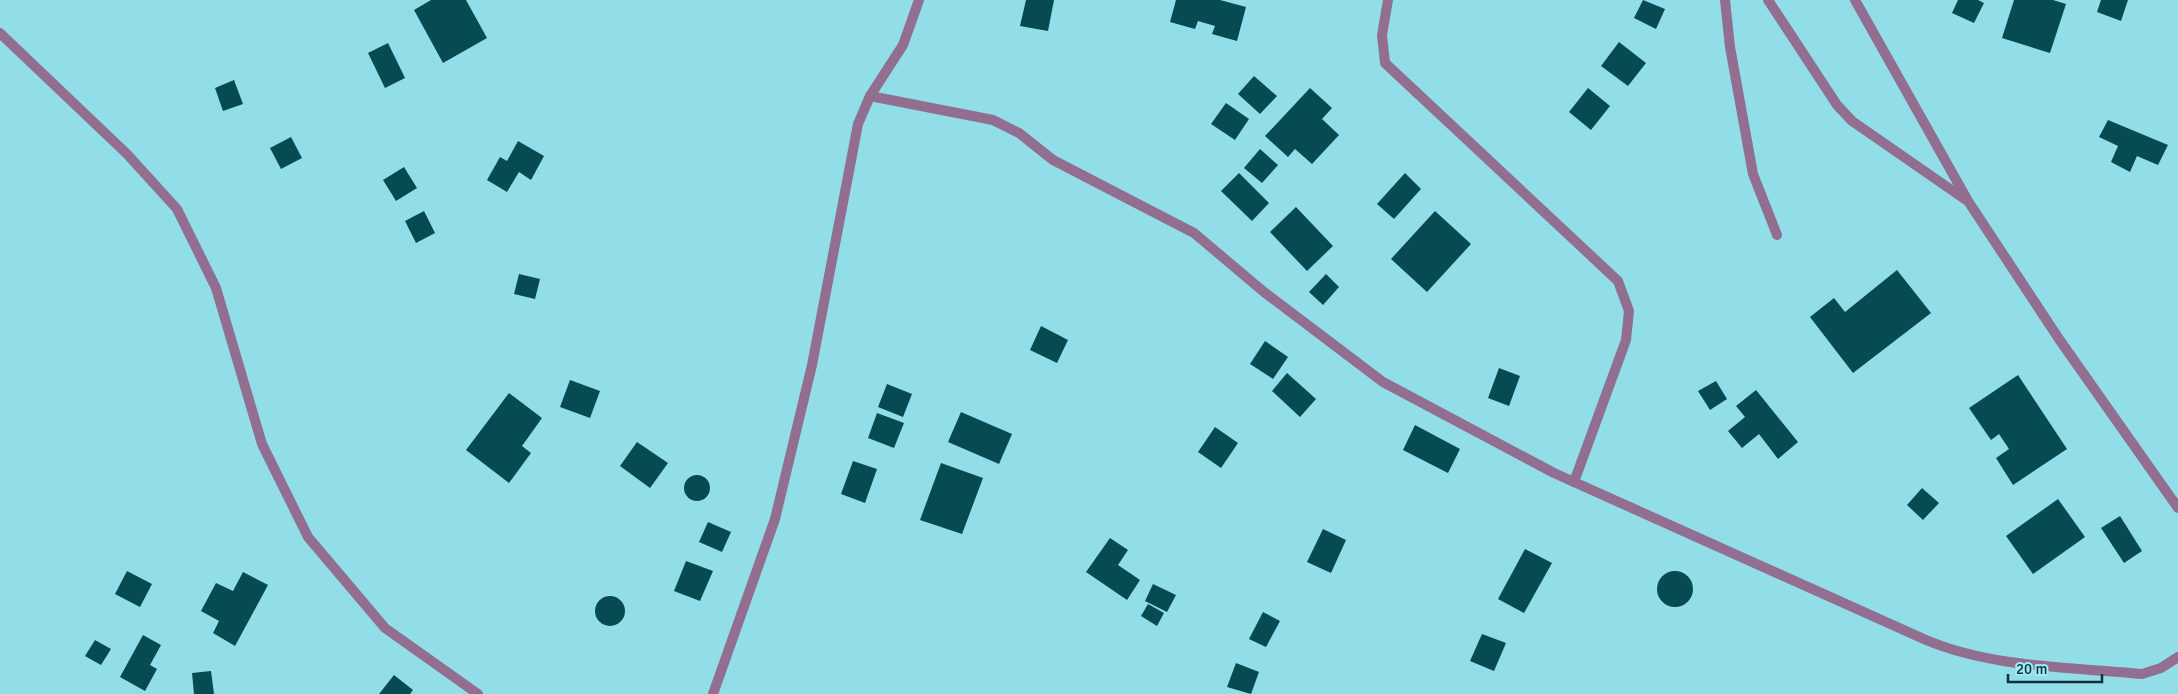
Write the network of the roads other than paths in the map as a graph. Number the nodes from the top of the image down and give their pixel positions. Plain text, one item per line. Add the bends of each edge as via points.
1 (919, 0) edge
2 (1388, 0) edge
3 (1725, 0) edge
4 (1768, 0) edge
5 (1855, 0) edge
6 (0, 33) edge
7 (870, 96) junction
8 (1968, 201) junction
9 (1777, 235) dead end
10 (1574, 482) junction
11 (2178, 508) edge
12 (2178, 657) edge
13 (478, 694) edge
14 (713, 694) edge

1 - 7 street via 903,46
2 - 10 street via 1382,35 1385,63 1618,282 1630,311 1626,340
3 - 9 street via 1752,174
4 - 8 street via 1837,105 1852,121
5 - 8 street
6 - 13 street via 127,154 177,209 216,288 262,444 308,537 385,628
7 - 10 street via 993,120 1019,133 1053,160 1194,232 1264,292 1383,382
7 - 14 street via 858,124 812,365 775,519
8 - 11 street via 2059,339
10 - 12 street via 1954,651 1980,658 2142,674 2161,668

